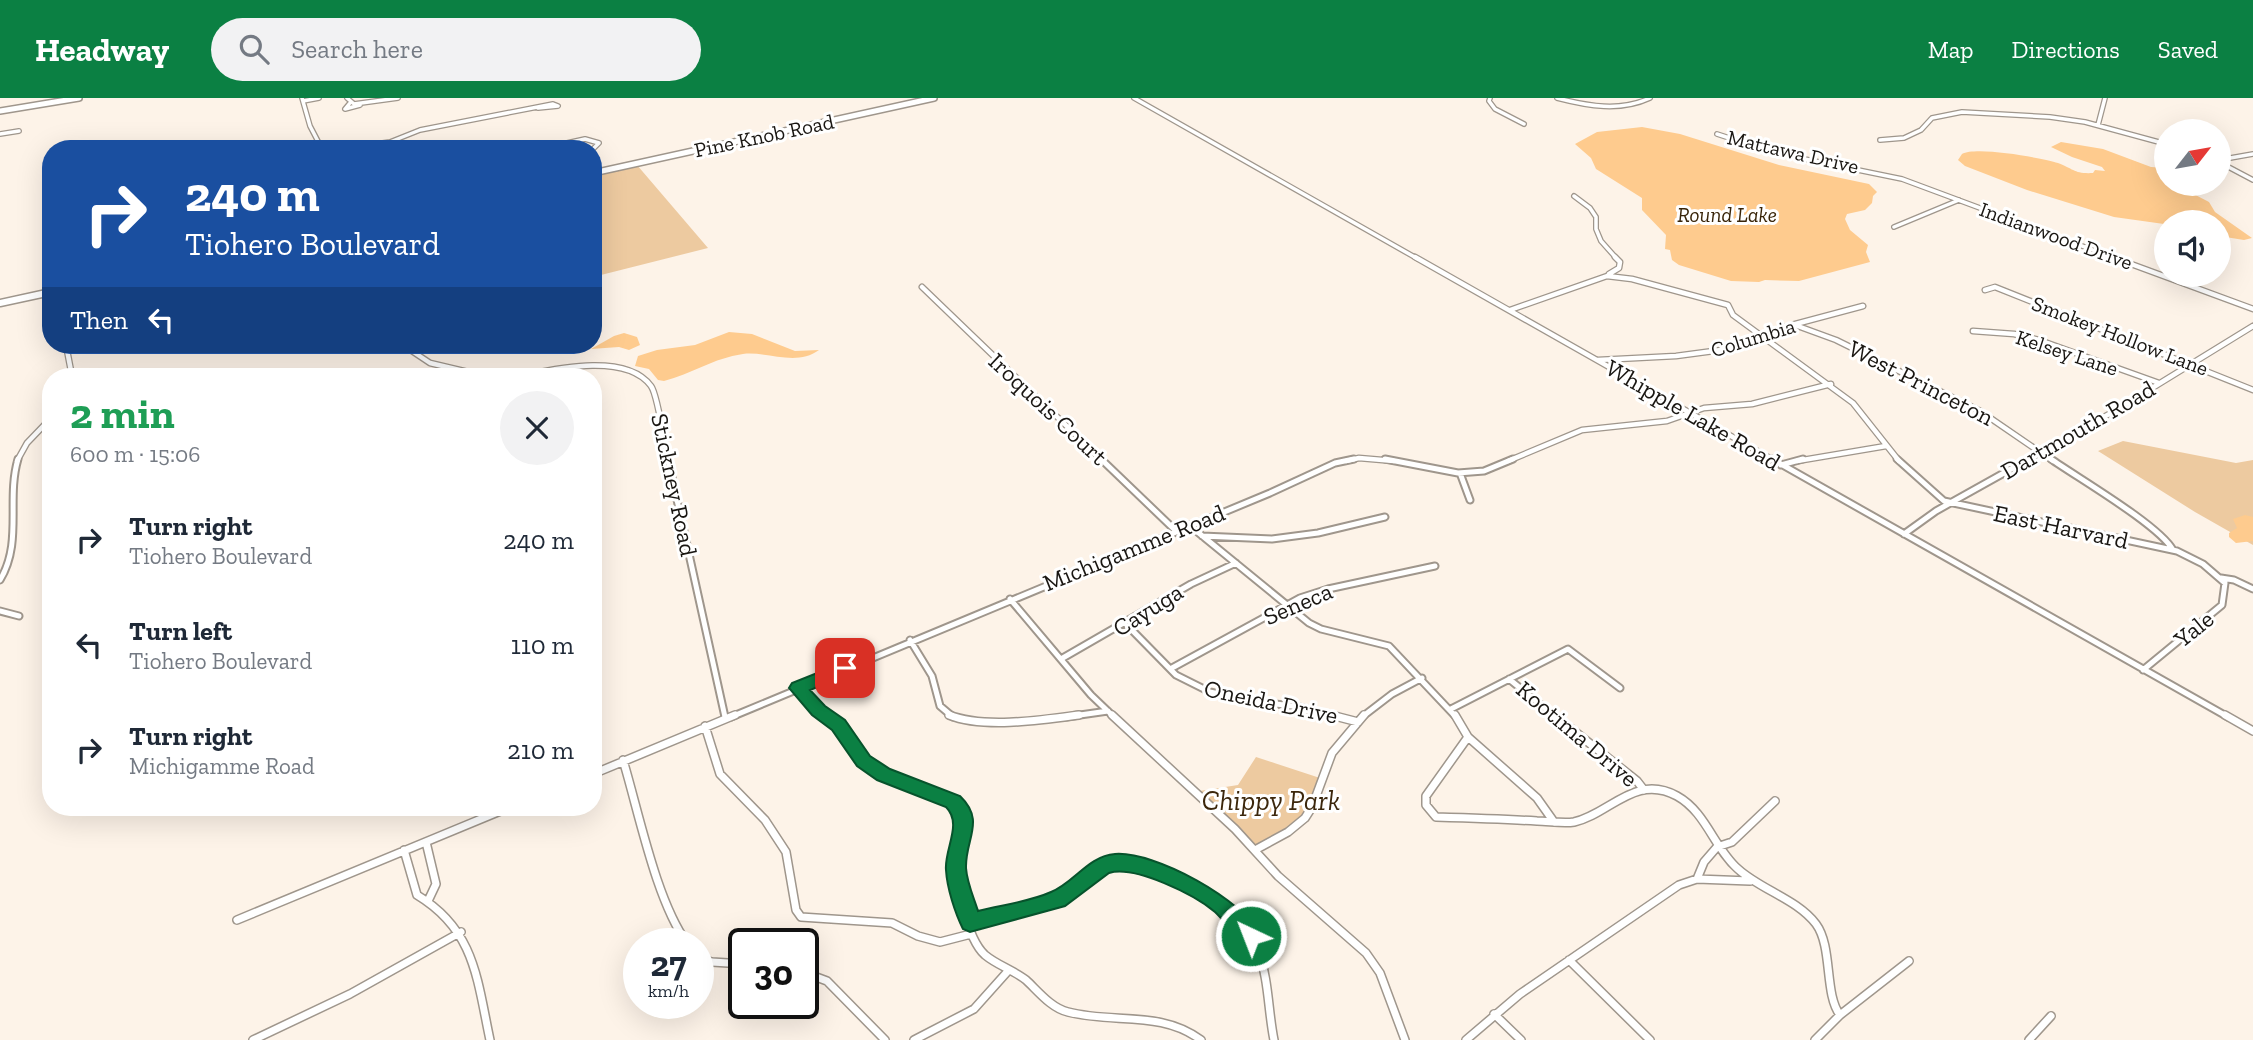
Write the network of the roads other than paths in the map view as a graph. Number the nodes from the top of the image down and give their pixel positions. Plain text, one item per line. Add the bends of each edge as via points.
1 (79, 98) edge
2 (320, 98) edge
3 (347, 98) edge
4 (398, 98) edge
5 (934, 98) edge
6 (1134, 98) edge
7 (1490, 98) edge
8 (1558, 98) edge
9 (1650, 98) edge
10 (2105, 98) edge
11 (303, 99) edge
12 (350, 103) junction
13 (362, 104) junction
14 (538, 108) dead end
15 (0, 111) edge
16 (1524, 124) dead end
17 (2098, 125) junction
18 (19, 131) dead end
19 (0, 134) edge
20 (1717, 134) dead end
21 (317, 140) edge
22 (395, 140) edge
23 (1880, 140) dead end
24 (2154, 141) edge
25 (2253, 154) edge
26 (2231, 159) edge
27 (2231, 168) edge
28 (602, 171) edge
29 (1899, 178) joint
30 (2253, 180) edge
31 (1574, 196) dead end
32 (1959, 200) junction
33 (1894, 227) dead end
34 (1606, 276) junction
35 (922, 286) dead end
36 (1986, 290) dead end
37 (42, 294) edge
38 (0, 303) edge
39 (1863, 306) dead end
40 (2253, 309) edge
41 (1510, 310) junction
42 (1795, 325) junction
43 (2253, 326) edge
44 (1973, 331) dead end
45 (1762, 336) junction
46 (414, 354) edge
47 (1598, 360) junction
48 (2191, 363) junction
49 (456, 368) edge
50 (559, 368) edge
51 (2159, 383) junction
52 (1831, 384) junction
53 (2253, 390) edge
54 (1691, 414) junction
55 (42, 426) edge
56 (1886, 446) junction
57 (2042, 452) junction
58 (1781, 465) junction
59 (1460, 473) junction
60 (1470, 500) dead end
61 (1950, 504) junction
62 (1385, 517) dead end
63 (1189, 525) junction
64 (1176, 531) junction
65 (1904, 534) junction
66 (1202, 536) junction
67 (2172, 550) junction
68 (1236, 563) junction
69 (1435, 566) dead end
70 (2221, 578) junction
71 (0, 580) edge
72 (2253, 589) edge
73 (1010, 599) junction
74 (1286, 605) junction
75 (0, 611) edge
76 (19, 616) dead end
77 (1125, 623) junction
78 (911, 640) junction
79 (1061, 659) junction
80 (1172, 668) junction
81 (2143, 670) junction
82 (1422, 678) junction
83 (1509, 679) junction
84 (798, 688) junction
85 (1620, 688) dead end
86 (1451, 709) junction
87 (1108, 711) junction
88 (725, 717) junction
89 (1357, 722) junction
90 (705, 726) junction
91 (2253, 731) edge
92 (1468, 737) junction
93 (623, 760) junction
94 (602, 770) edge
95 (1644, 790) junction
96 (1775, 801) dead end
97 (488, 816) edge
98 (1554, 822) junction
99 (426, 842) junction
100 (1717, 847) junction
101 (404, 850) junction
102 (1255, 850) junction
103 (1697, 879) junction
104 (1751, 881) junction
105 (428, 901) junction
106 (237, 920) dead end
107 (970, 923) junction
108 (677, 928) edge
109 (461, 932) junction
110 (971, 934) junction
111 (1569, 960) junction
112 (1909, 961) dead end
113 (1008, 971) junction
114 (819, 978) edge
115 (1494, 1014) junction
116 (1840, 1015) junction
117 (2051, 1016) dead end
118 (1826, 1036) edge
119 (253, 1040) edge
120 (490, 1040) edge
121 (885, 1040) edge
122 (914, 1040) edge
123 (1201, 1040) edge
124 (1274, 1040) edge
125 (1405, 1040) edge
126 (1466, 1040) edge
127 (1521, 1040) edge
128 (1650, 1040) edge
129 (1815, 1040) edge
130 (2029, 1040) edge

1 - 15 street
2 - 11 street
3 - 12 street
4 - 13 street
5 - 28 street, Pine Knob Road
6 - 41 street, Whipple Lake Road
7 - 16 street via 1495,109
8 - 9 street via 1611,106
10 - 17 street
11 - 21 street
12 - 13 street
12 - 13 street via 345,109
14 - 22 street via 420,130
17 - 23 street via 1962,112 1932,118 1904,138
17 - 24 street
18 - 19 street
20 - 29 street, Mattawa Drive via 1775,152
25 - 26 street
27 - 30 street
29 - 32 street, Indianwood Drive
31 - 34 street via 1590,208 1601,240 1620,262 1619,268
32 - 33 street
32 - 40 street, Indianwood Drive
34 - 41 street
34 - 45 street via 1728,304 1733,315
35 - 64 street, Iroquois Court
36 - 48 street, Smokey Hollow Lane via 1995,286
37 - 38 street
39 - 42 street, Columbia
41 - 47 street, Whipple Lake Road
42 - 45 street, Columbia
42 - 57 street, West Princeton via 1939,390
43 - 48 street, Dartmouth Road
44 - 51 street, Kelsey Lane via 2039,340
45 - 47 street, Columbia via 1706,353
45 - 52 street
46 - 49 street
47 - 54 street, Whipple Lake Road
48 - 51 street, Dartmouth Road
48 - 53 street, Smokey Hollow Lane
50 - 88 street, Stickney Road via 610,368 637,376 652,387
51 - 57 street, Dartmouth Road
52 - 54 street, Michigamme Road
52 - 56 street via 1861,411
54 - 58 street, Whipple Lake Road
54 - 59 street, Michigamme Road via 1582,430 1492,469
55 - 71 street via 18,458 10,562
56 - 58 street
56 - 61 street via 1916,478
57 - 61 street, Dartmouth Road
57 - 67 street, West Princeton via 2153,530
58 - 65 street, Whipple Lake Road
59 - 60 street
59 - 63 street, Michigamme Road via 1385,459 1344,460
61 - 65 street, Dartmouth Road
61 - 67 street, East Harvard
62 - 66 street via 1272,538
63 - 64 street, Michigamme Road
63 - 66 street
64 - 73 street, Michigamme Road
65 - 81 street, Whipple Lake Road
66 - 68 street
67 - 70 street via 2203,563
68 - 74 street
68 - 77 street, Cayuga
69 - 74 street, Seneca via 1328,589
70 - 72 street
70 - 81 street, Yale via 2225,583 2222,605
73 - 78 street, Michigamme Road
73 - 79 street
74 - 80 street, Seneca
74 - 82 street via 1321,629 1389,646
75 - 76 street
77 - 79 street, Cayuga
77 - 80 street, Oneida Drive
78 - 84 street, Michigamme Road
78 - 87 street via 932,676 940,706 950,716 970,721 1043,720
79 - 87 street
80 - 89 street, Oneida Drive via 1210,692 1300,706
81 - 91 street, Whipple Lake Road
82 - 86 street
82 - 89 street via 1389,695
83 - 85 street via 1568,649
83 - 86 street
83 - 95 street, Kootima Drive
84 - 88 street, Michigamme Road
84 - 107 street via 839,725 863,761 884,775 953,801 961,809 965,824 956,873
86 - 92 street
87 - 102 street
88 - 90 street, Michigamme Road
89 - 102 street via 1327,763 1303,821
90 - 93 street, Michigamme Road
90 - 110 street via 720,774 778,836 801,917 892,923 940,942
92 - 98 street via 1537,798
92 - 98 street via 1426,796 1426,805 1436,817
93 - 94 street, Michigamme Road
93 - 108 street
95 - 98 street via 1626,794 1582,820
95 - 100 street via 1685,801 1701,817
96 - 100 street via 1732,842
97 - 99 street
99 - 101 street
99 - 105 street via 436,884
100 - 103 street
100 - 104 street
101 - 105 street via 417,895
101 - 106 street
102 - 125 street via 1366,953 1380,973
103 - 104 street
103 - 111 street via 1679,885
104 - 116 street via 1795,906 1817,925 1830,970 1833,1006
105 - 109 street
107 - 110 street
107 - 124 street via 1058,900 1103,866 1116,862 1152,870 1222,905 1251,936 1263,970
109 - 119 street via 350,994
109 - 120 street
110 - 113 street via 984,954
111 - 115 street
111 - 128 street
112 - 116 street
113 - 122 street via 974,1009
113 - 123 street via 1066,1012 1164,1022 1185,1028
114 - 121 street
115 - 126 street
115 - 127 street
116 - 118 street
117 - 130 street
118 - 129 street

